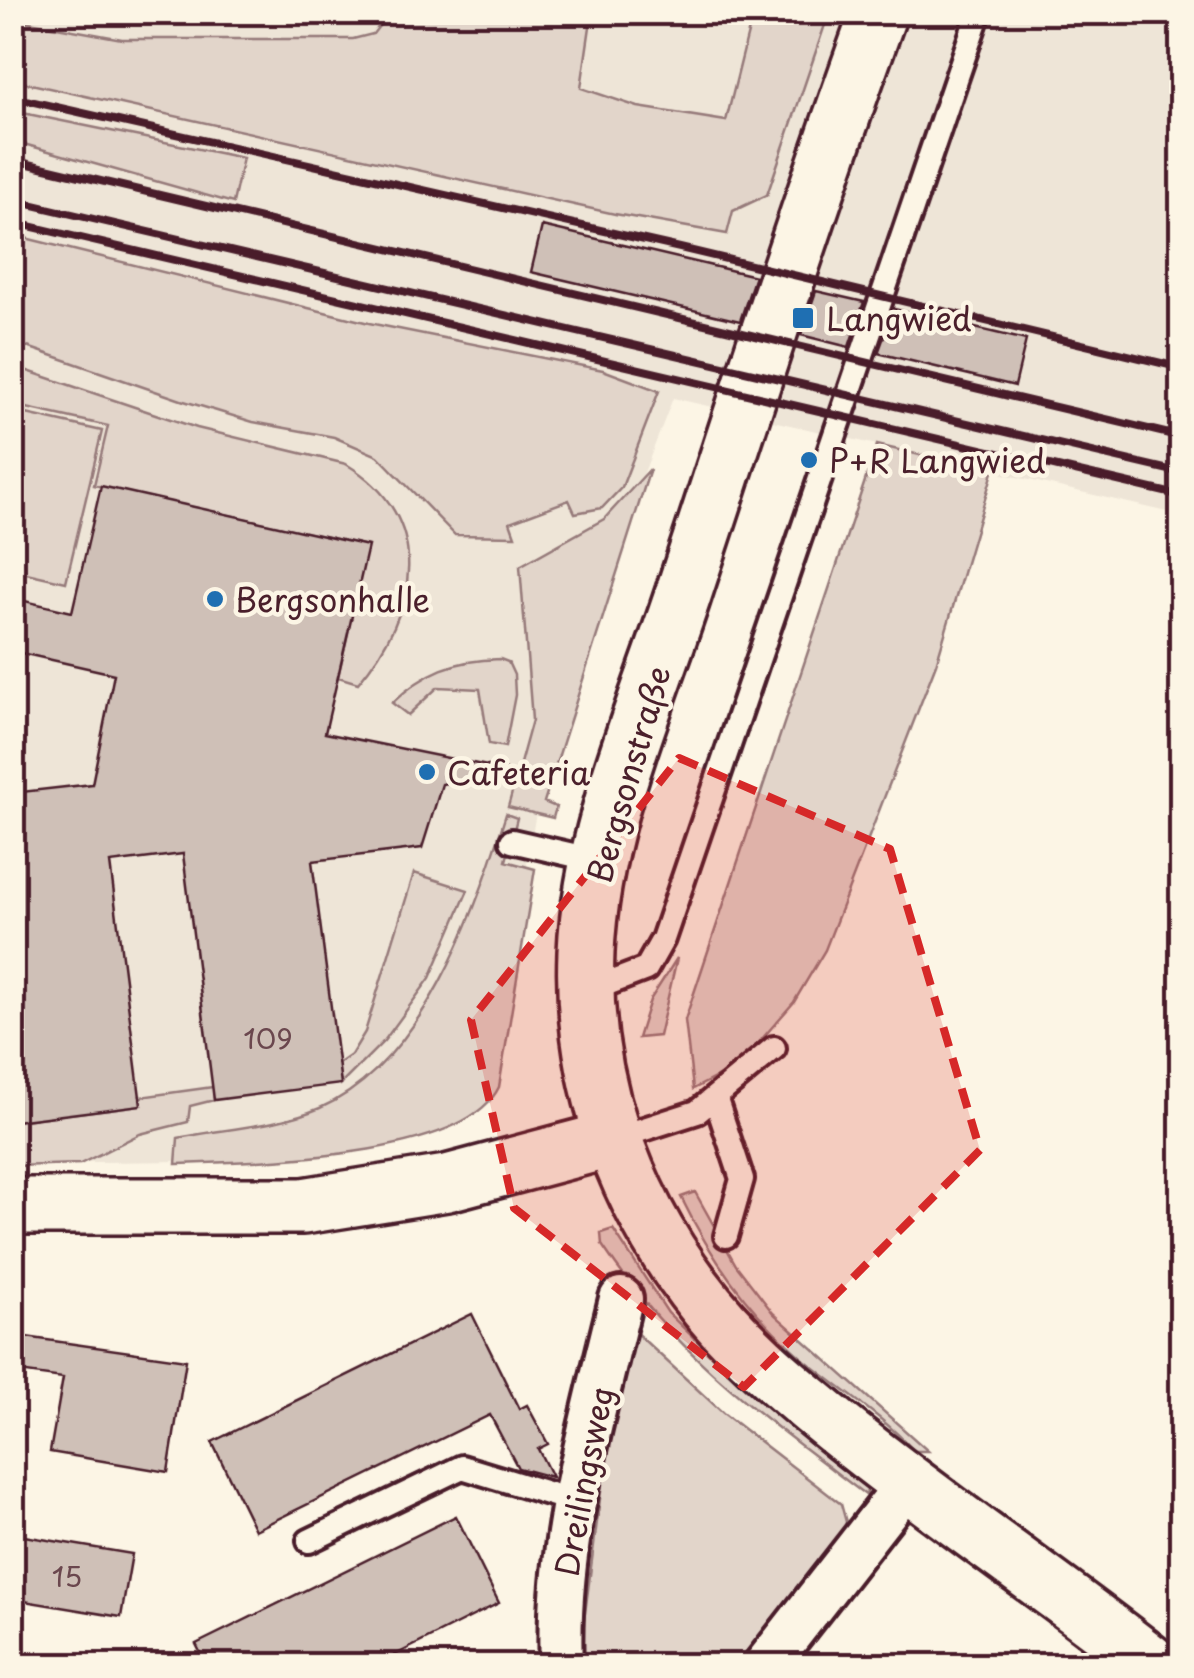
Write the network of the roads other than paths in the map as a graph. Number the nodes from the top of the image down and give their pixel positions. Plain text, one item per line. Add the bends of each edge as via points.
1 (879, 12) edge
2 (978, 12) edge
3 (512, 841) dead end
4 (598, 861) junction
5 (586, 992) junction
6 (774, 1048) dead end
7 (716, 1100) junction
8 (613, 1139) junction
9 (12, 1206) edge
10 (726, 1236) dead end
11 (622, 1299) dead end
12 (906, 1484) junction
13 (577, 1502) junction
14 (309, 1541) dead end
15 (561, 1666) edge
16 (765, 1666) edge
17 (1154, 1666) edge

1 - 4 street, Bergsonstraße
2 - 5 lane via 663,938 646,970
3 - 4 lane
4 - 5 street, Bergsonstraße
5 - 8 street, Bergsonstraße via 592,1063
6 - 7 lane
7 - 8 lane via 684,1118
7 - 10 lane via 742,1179
8 - 9 street via 447,1183 303,1206
8 - 12 street, Bergsonstraße via 659,1238 726,1328
11 - 13 street, Dreilingsweg
12 - 16 street
12 - 17 street, Bergsonstraße
13 - 14 lane via 462,1467
13 - 15 street, Dreilingsweg via 559,1615

